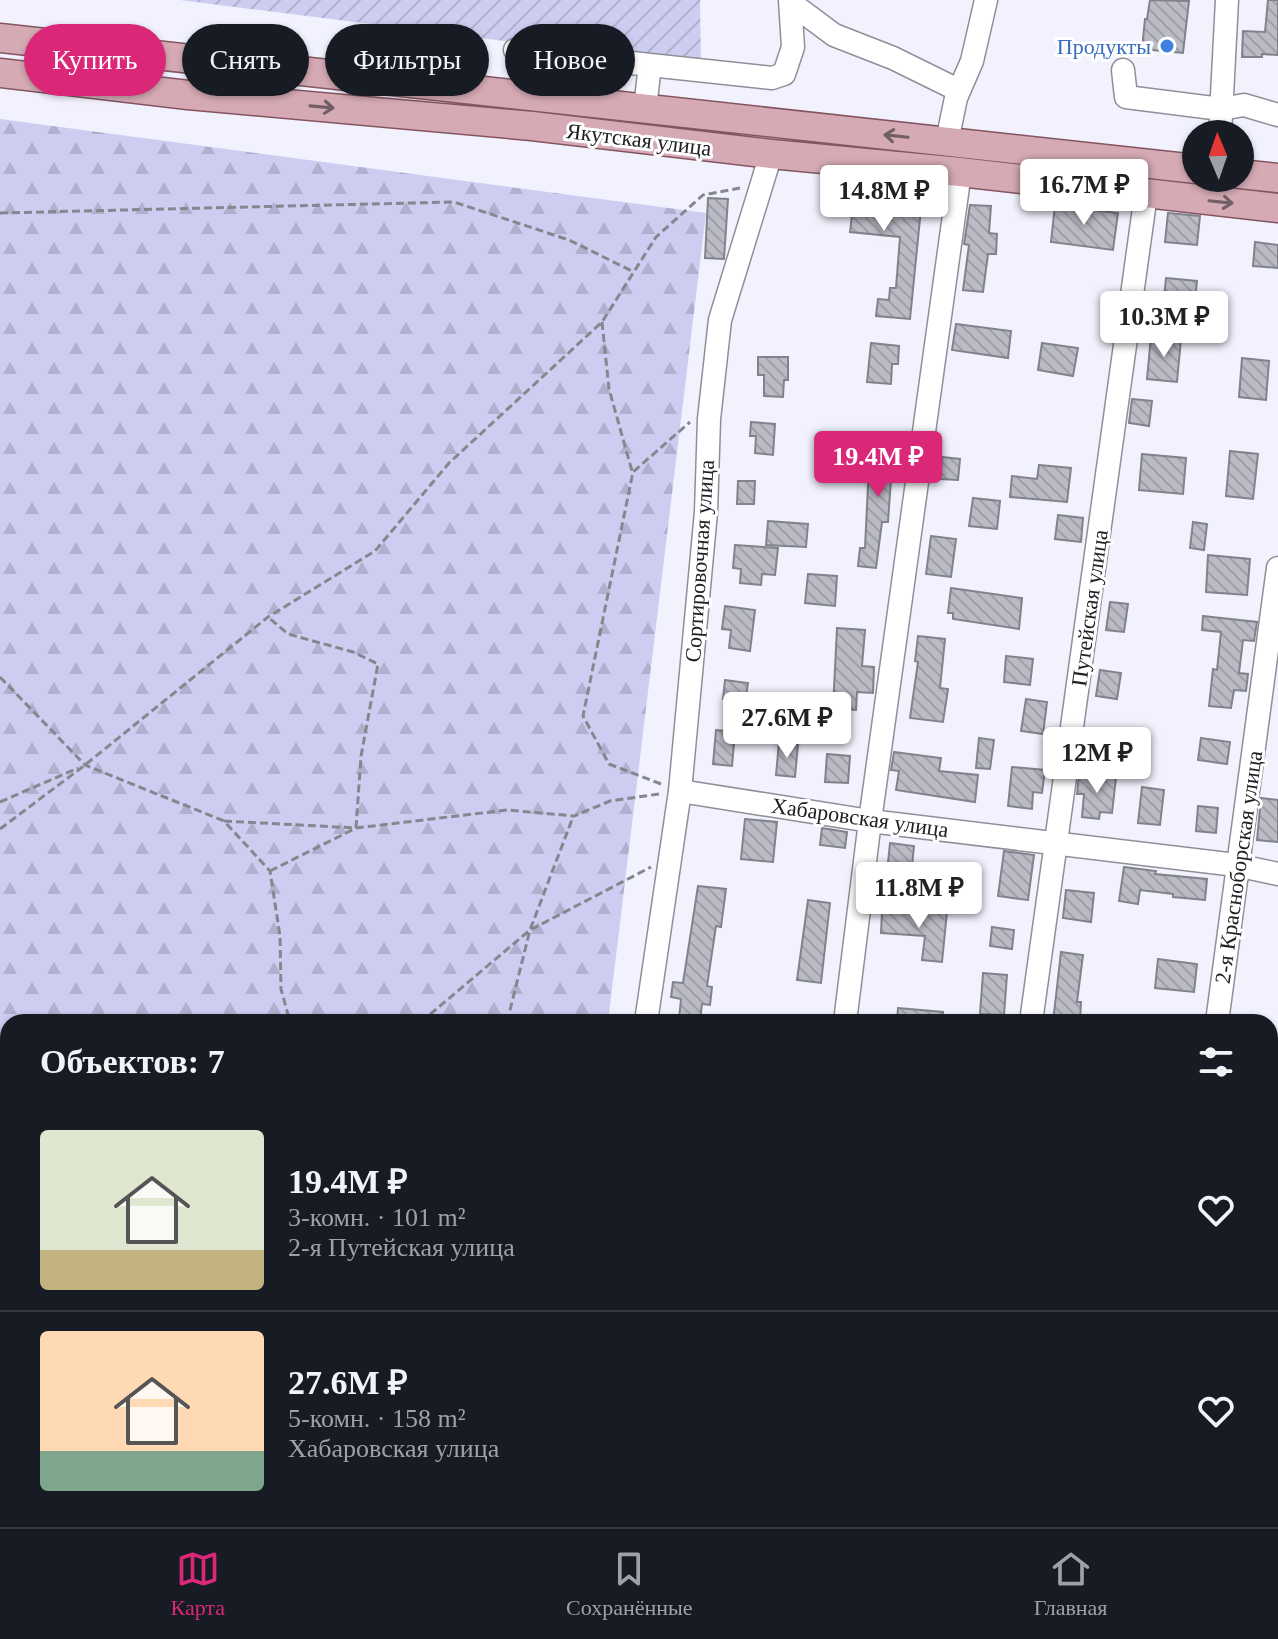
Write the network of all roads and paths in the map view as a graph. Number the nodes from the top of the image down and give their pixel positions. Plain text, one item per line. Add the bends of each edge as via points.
1 (986, 0) edge
2 (1227, 0) edge
3 (790, 2) edge
4 (834, 35) junction
5 (0, 38) edge
6 (788, 62) junction
7 (635, 63) edge
8 (650, 65) junction
9 (1123, 70) dead end
10 (0, 73) edge
11 (958, 90) junction
12 (645, 108) junction
13 (1221, 109) junction
14 (1278, 115) edge
15 (1221, 120) edge
16 (947, 141) junction
17 (768, 163) junction
18 (1182, 167) edge
19 (960, 172) junction
20 (1254, 175) edge
21 (1278, 178) edge
22 (1146, 194) junction
23 (1278, 208) edge
24 (0, 213) edge
25 (634, 272) junction
26 (602, 322) junction
27 (709, 419) junction
28 (633, 472) junction
29 (1278, 568) edge
30 (268, 617) junction
31 (0, 677) edge
32 (85, 765) junction
33 (680, 791) junction
34 (0, 802) edge
35 (574, 816) junction
36 (224, 821) junction
37 (870, 821) junction
38 (356, 828) junction
39 (0, 829) edge
40 (1057, 842) junction
41 (672, 856) junction
42 (1236, 865) junction
43 (270, 871) junction
44 (1278, 874) edge
45 (530, 930) junction
46 (288, 1014) edge
47 (430, 1014) edge
48 (509, 1014) edge
49 (647, 1014) edge
50 (846, 1014) edge
51 (1032, 1014) edge
52 (1218, 1014) edge

1 - 11 street via 972,61
2 - 13 street
3 - 4 street
3 - 6 street via 793,47
4 - 6 street
4 - 11 street
5 - 12 main road, Якутская улица
6 - 8 street via 784,74 772,78
7 - 8 street
8 - 12 street
9 - 13 street via 1126,97
10 -> 17 main road, Якутская улица via 532,126
11 - 16 street
16 -> 12 main road, Якутская улица
13 - 14 street via 1244,105
13 - 15 street
16 - 18 main road, Якутская улица
17 - 19 main road, Якутская улица
17 - 25 path via 750,187 703,195 656,237
17 - 27 street, Сортировочная улица via 720,320
19 - 22 main road, Якутская улица
19 - 37 street
20 - 21 main road
22 -> 23 main road, Якутская улица
22 - 40 street, Путейская улица
24 - 25 path via 454,202 569,240
25 - 26 path
26 - 28 path via 609,389
26 - 30 path via 449,463 375,551
27 - 28 path via 696,418
27 - 33 street, Сортировочная улица via 706,512
28 - 33 path via 583,716 609,764
29 - 42 street, 2-я Красноборская улица
30 - 32 path
30 - 38 path via 288,634 378,664 361,756
31 - 32 path
32 - 34 path
32 - 36 path
32 - 39 path
33 - 35 path via 610,801
33 - 37 street, Хабаровская улица
33 - 41 street, Сортировочная улица
35 - 38 path via 507,810
35 - 45 path
36 - 38 path
36 - 43 path
37 - 40 street, Хабаровская улица
37 - 50 street
38 - 43 path
40 - 42 street, Хабаровская улица
40 - 51 street, Путейская улица
41 - 45 path
41 - 49 street, Сортировочная улица
42 - 44 street, Хабаровская улица
42 - 52 street, 2-я Красноборская улица
43 - 46 path
45 - 47 path
45 - 48 path

